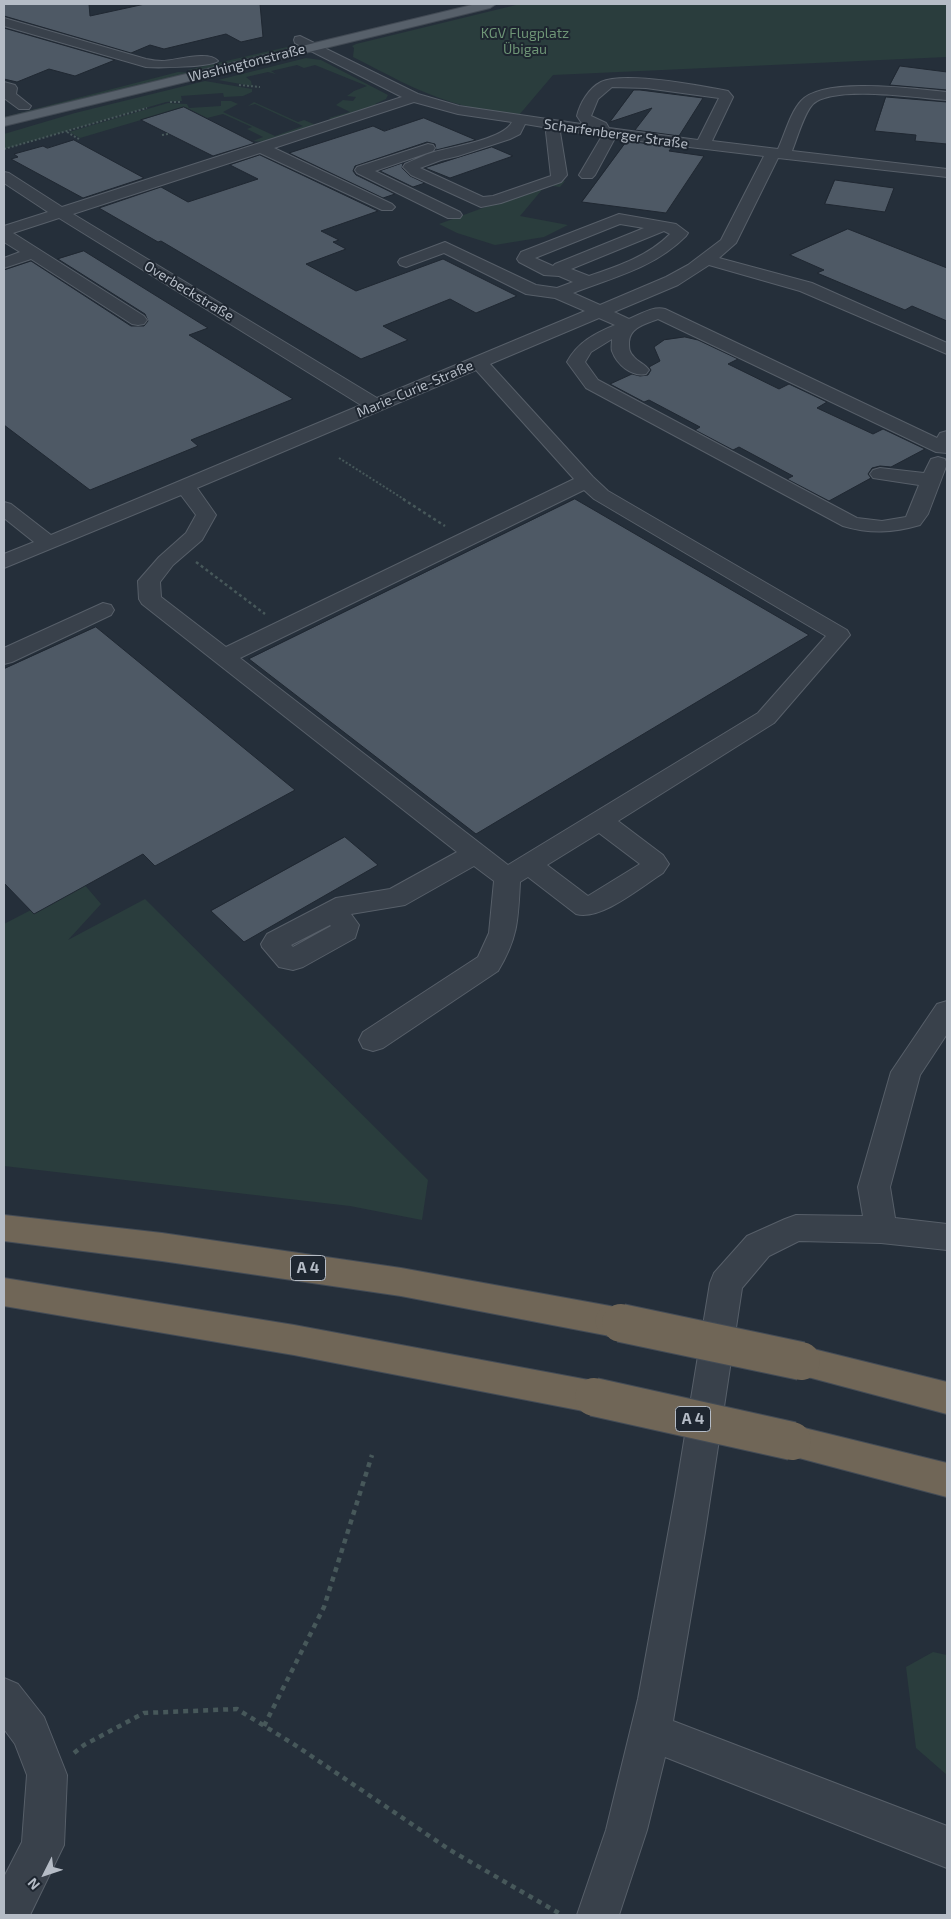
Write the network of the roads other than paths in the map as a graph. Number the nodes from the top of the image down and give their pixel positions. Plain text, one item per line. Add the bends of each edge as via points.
1 (452, 4) edge
2 (490, 4) edge
3 (6, 24) edge
4 (300, 40) junction
5 (313, 47) junction
6 (211, 66) junction
7 (148, 69) junction
8 (4, 86) edge
9 (405, 90) junction
10 (947, 96) edge
11 (24, 106) junction
12 (4, 111) edge
13 (493, 117) junction
14 (4, 122) edge
15 (517, 126) junction
16 (555, 131) junction
17 (607, 132) junction
18 (703, 145) junction
19 (262, 148) junction
20 (778, 154) junction
21 (947, 173) edge
22 (587, 175) dead end
23 (4, 176) edge
24 (388, 206) dead end
25 (61, 213) junction
26 (454, 214) dead end
27 (4, 218) edge
28 (20, 226) junction
29 (662, 226) junction
30 (4, 233) edge
31 (34, 253) junction
32 (708, 260) junction
33 (406, 262) dead end
34 (4, 263) edge
35 (561, 271) junction
36 (587, 281) junction
37 (559, 293) junction
38 (601, 311) junction
39 (138, 320) dead end
40 (629, 325) junction
41 (947, 349) edge
42 (479, 362) junction
43 (640, 370) dead end
44 (376, 406) junction
45 (945, 442) edge
46 (880, 474) dead end
47 (931, 480) junction
48 (586, 481) junction
49 (185, 486) junction
50 (4, 508) edge
51 (49, 543) junction
52 (4, 562) edge
53 (104, 610) dead end
54 (4, 657) edge
55 (224, 657) junction
56 (601, 821) junction
57 (476, 853) junction
58 (518, 872) junction
59 (333, 912) dead end
60 (947, 1012) edge
61 (373, 1040) dead end
62 (4, 1228) edge
63 (881, 1230) junction
64 (947, 1237) edge
65 (4, 1292) edge
66 (947, 1398) edge
67 (947, 1480) edge
68 (4, 1698) edge
69 (651, 1732) junction
70 (947, 1847) edge
71 (7, 1915) edge
72 (598, 1915) edge

1 - 4 main road, Washingtonstraße
2 - 5 main road, Washingtonstraße
3 - 7 street
4 - 5 street, Scharfenberger Straße
4 - 6 main road, Washingtonstraße
5 - 6 main road, Washingtonstraße
5 - 9 street, Scharfenberger Straße
6 - 7 main road, Washingtonstraße via 173,71
6 - 7 street via 191,61
6 - 14 main road, Washingtonstraße
7 - 11 main road, Washingtonstraße
8 - 11 street via 10,88 9,95 14,100
9 - 13 street, Scharfenberger Straße via 458,110
9 - 19 street via 384,108
10 - 20 street, Marie-Curie-Straße via 862,90 816,97 807,102
11 - 12 main road, Washingtonstraße
13 - 15 street, Scharfenberger Straße
13 - 26 street via 480,130 362,170
15 - 16 street, Scharfenberger Straße
15 - 16 street via 410,167 481,202 488,202 556,179 559,175
16 - 17 street, Scharfenberger Straße
17 - 18 street, Scharfenberger Straße
17 - 18 street via 584,116 585,108 600,89 609,84 631,82 723,94 726,97
17 - 22 street
18 - 20 street, Scharfenberger Straße
19 - 24 street
19 - 25 street
20 - 21 street, Scharfenberger Straße
20 - 32 street, Marie-Curie-Straße via 728,243
23 - 25 street, Overbeckstraße
25 - 28 street
25 - 44 street, Overbeckstraße
27 - 28 street
28 - 30 street
29 - 35 street via 561,267
29 - 35 street via 619,219 527,255 525,259 550,271
29 - 36 street via 680,233 669,246 640,263
30 - 31 street
31 - 34 street
31 - 39 street
32 - 38 street, Marie-Curie-Straße via 672,282
32 - 41 street via 806,287
33 - 37 street via 445,247 532,290
35 - 36 street
36 - 37 street
37 - 38 street
38 - 40 street
38 - 42 street, Marie-Curie-Straße
40 - 43 street via 621,336 620,350 628,362
40 - 45 street via 659,313
40 - 47 street via 598,339 579,353 576,362 592,384 850,522 880,528 913,521
42 - 44 street, Marie-Curie-Straße
42 - 48 street
44 - 49 street, Marie-Curie-Straße
45 - 47 street
46 - 47 street
48 - 55 street
48 - 56 street via 601,495 839,635 766,718
49 - 51 street, Marie-Curie-Straße
49 - 55 street via 206,515 195,536 149,581 150,599
50 - 51 street
51 - 52 street, Marie-Curie-Straße
53 - 54 street
55 - 57 street
56 - 58 street
56 - 58 street via 654,861 654,867 585,907
57 - 58 street
57 - 59 street via 396,898 345,905
58 - 61 street via 498,949 488,964
60 - 63 street via 906,1072 874,1187
62 - 66 highway, A 4, bridge via 401,1282 610,1321 802,1362
63 - 64 street
63 - 69 street via 796,1228 758,1246 726,1284 664,1671
65 - 67 highway, A 4, bridge via 294,1340 594,1397 792,1440
68 - 71 street via 30,1730 47,1776 43,1845
69 - 70 street
69 - 72 street via 615,1871

